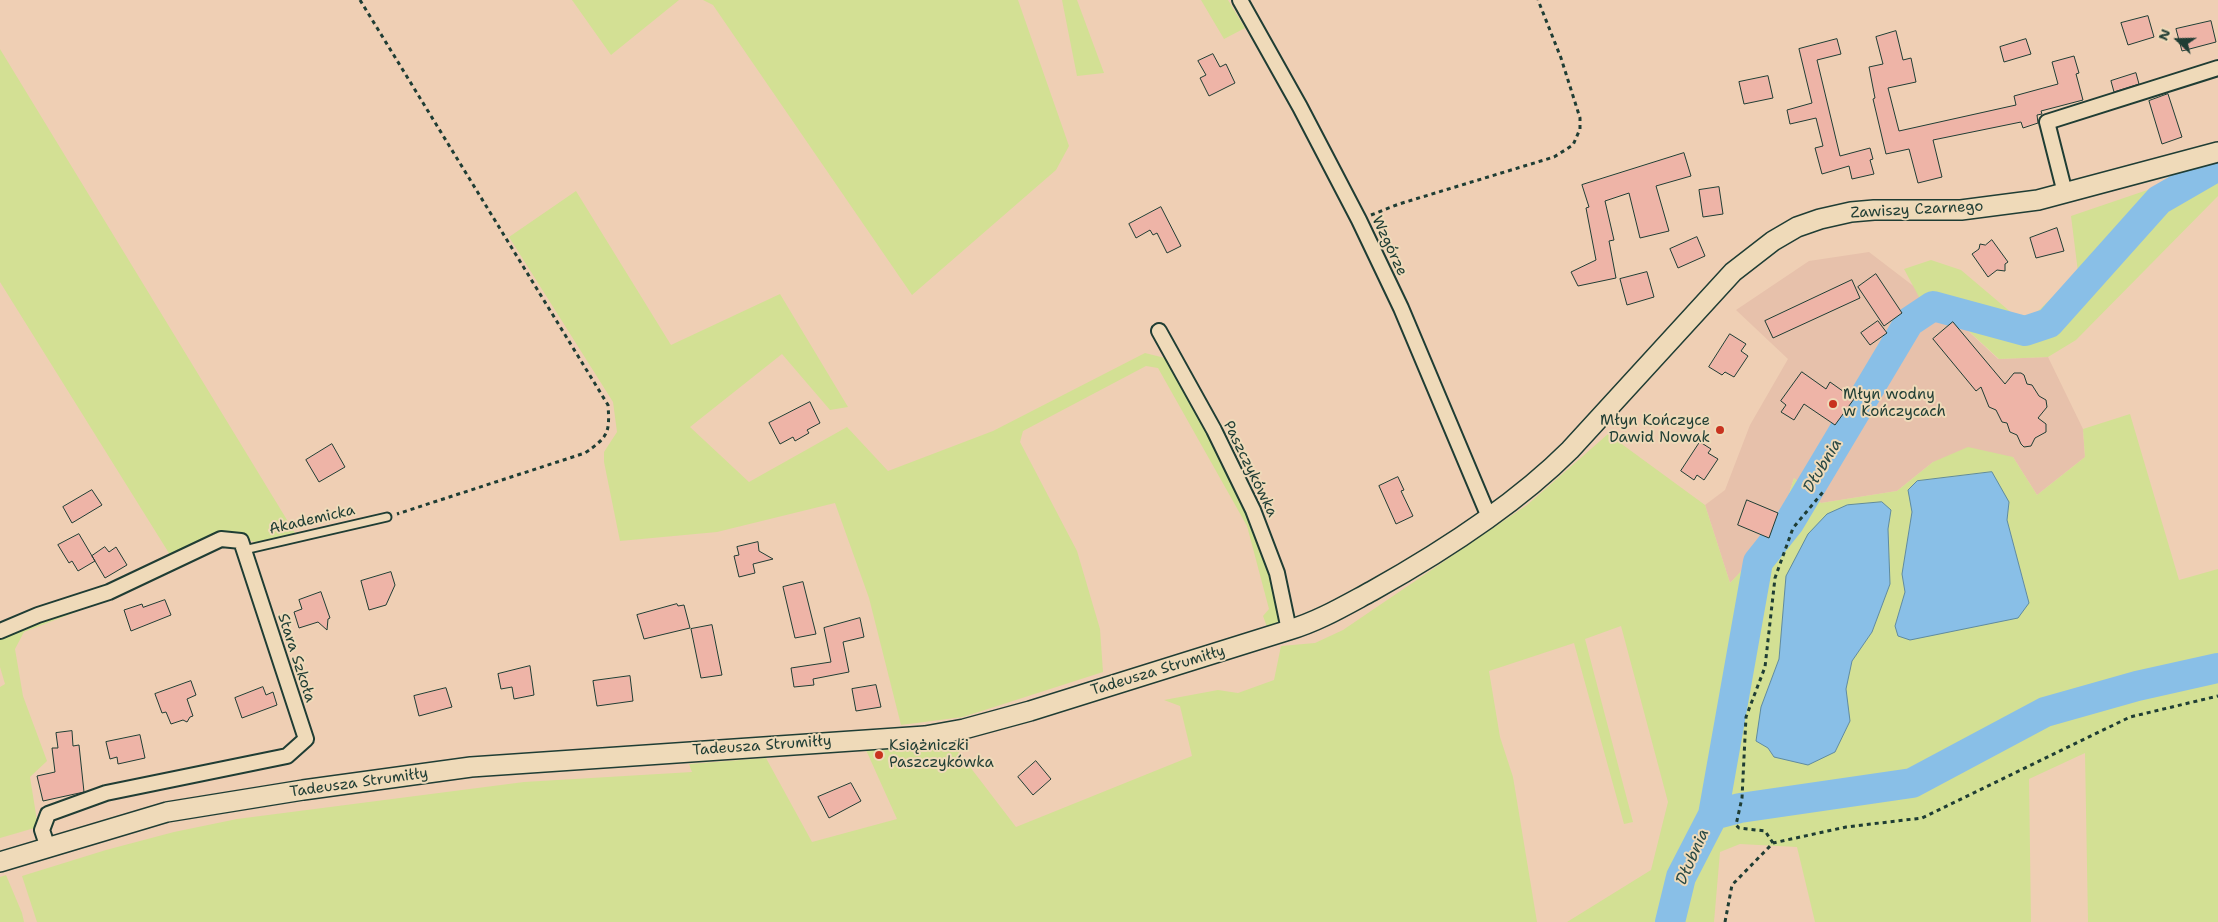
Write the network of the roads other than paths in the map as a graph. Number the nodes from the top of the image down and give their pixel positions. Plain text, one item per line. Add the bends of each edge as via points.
1 (1240, 0) edge
2 (2218, 68) edge
3 (2218, 152) edge
4 (2065, 193) junction
5 (1159, 331) dead end
6 (1489, 516) junction
7 (387, 517) road end
8 (244, 550) junction
9 (1289, 630) junction
10 (0, 631) edge
11 (48, 848) junction
12 (0, 862) edge

1 - 6 street, Wzgórze via 1296,98 1401,308
2 - 4 street via 2046,122
3 - 4 street, Zawiszy Czarnego
4 - 6 street, Zawiszy Czarnego via 1961,210 1851,212 1797,227 1733,272 1551,469
5 - 9 street, Paszczykówka via 1214,430 1253,510 1277,573
6 - 9 street, Tadeusza Strumiłły via 1410,570 1314,622
7 - 8 lane, Akademicka
8 - 10 street via 241,541 221,539 109,592
8 - 11 street, Stara Szkoła via 306,739 287,756 106,793 48,814 42,830
9 - 11 street, Tadeusza Strumiłły via 1030,712 964,729 924,736 471,767 167,812
11 - 12 street, Tadeusza Strumiłły

